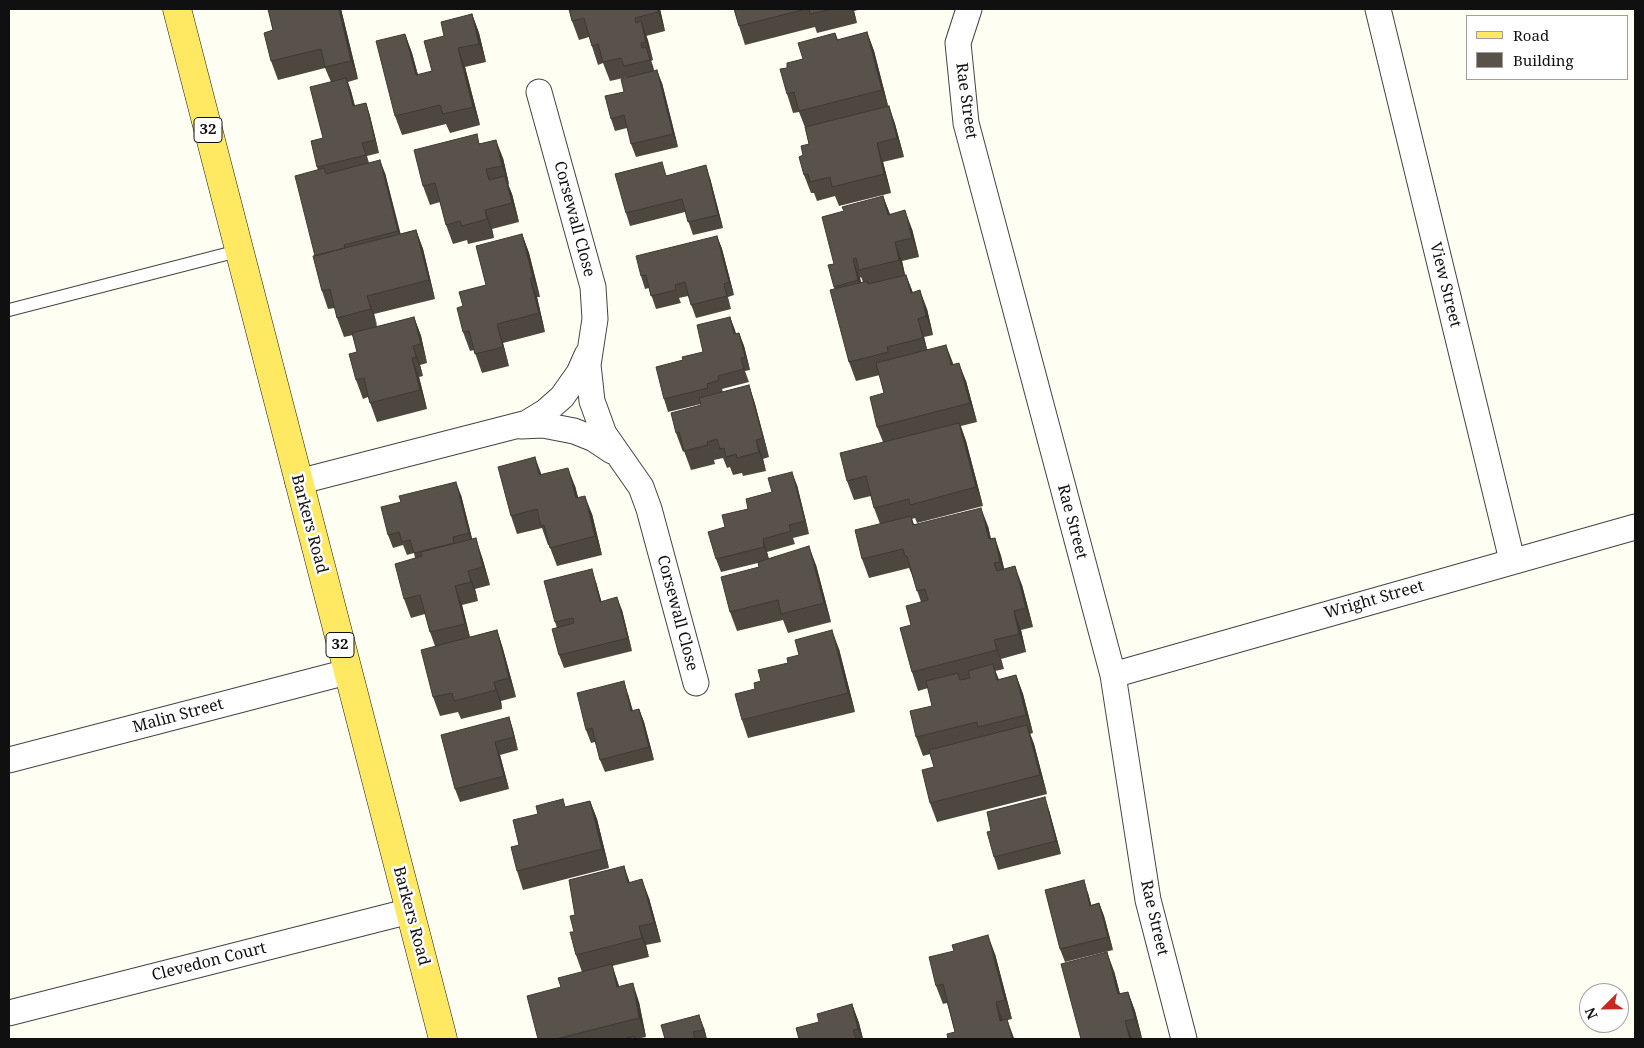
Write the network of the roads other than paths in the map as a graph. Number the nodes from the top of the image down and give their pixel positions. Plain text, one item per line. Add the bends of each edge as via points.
1 (177, 9) edge
2 (970, 9) edge
3 (1378, 9) edge
4 (539, 92) dead end
5 (238, 251) junction
6 (9, 310) edge
7 (590, 348) junction
8 (518, 426) junction
9 (622, 461) junction
10 (298, 482) junction
11 (1635, 527) edge
12 (1512, 560) junction
13 (347, 672) junction
14 (1113, 675) junction
15 (696, 683) dead end
16 (9, 760) edge
17 (410, 911) junction
18 (9, 1013) edge
19 (443, 1039) edge
20 (1184, 1039) edge

1 - 5 main road, Barkers Road / 32
2 - 14 street, Rae Street via 958,43 966,123
3 - 12 street, View Street
4 - 7 street, Corsewall Close via 593,287 595,319
5 - 6 lane
5 - 10 main road, Barkers Road / 32
7 - 8 street, Corsewall Close via 579,373 557,402 538,417
7 - 9 street, Corsewall Close via 588,374 592,402 604,434
8 - 9 street, Corsewall Close via 543,425 574,430 601,443
8 - 10 street, Corsewall Close
9 - 15 street, Corsewall Close via 641,487 649,509
10 - 13 main road, Barkers Road / 32
11 - 12 street, Wright Street
12 - 14 street, Wright Street
13 - 16 street, Malin Street
13 - 17 main road, Barkers Road / 32
14 - 20 street, Rae Street via 1148,900
17 - 18 street, Clevedon Court
17 - 19 main road, Barkers Road / 32

